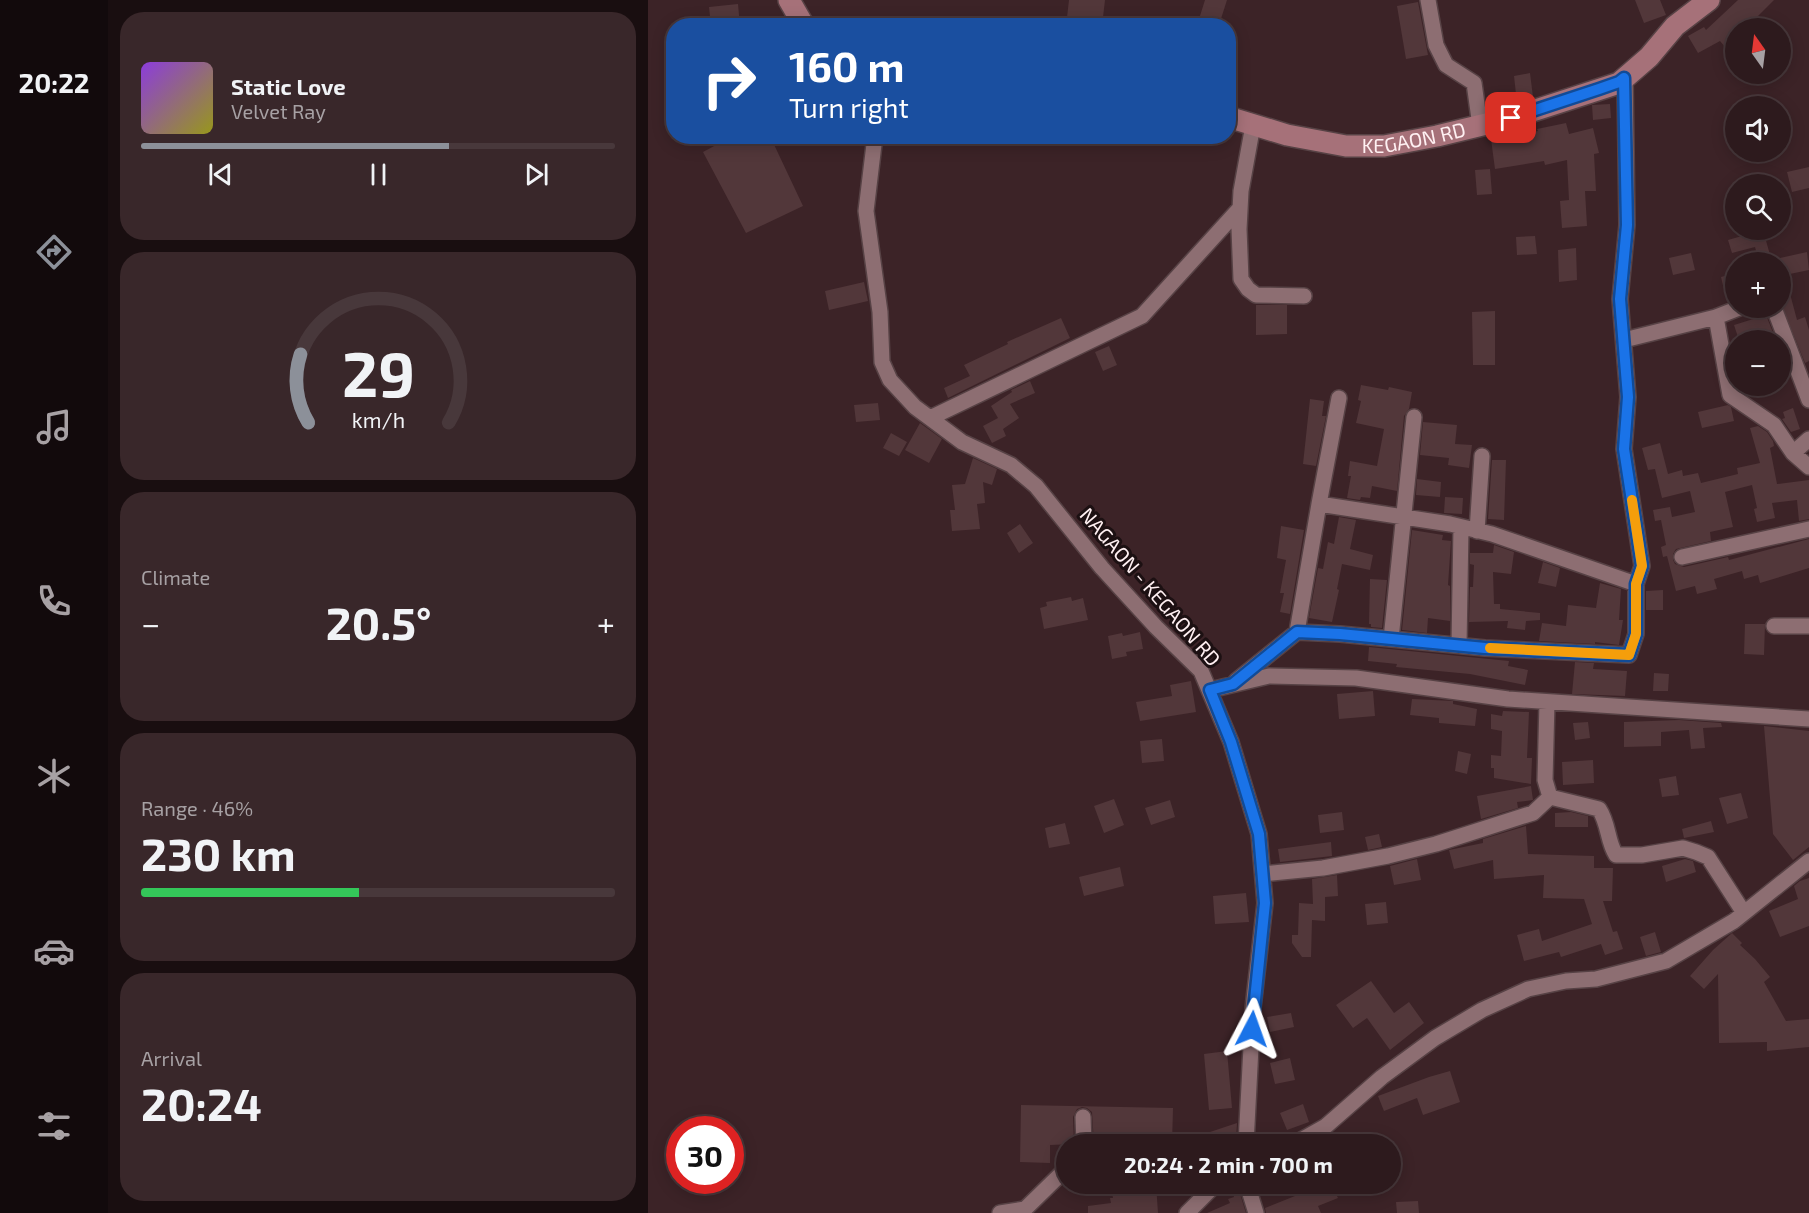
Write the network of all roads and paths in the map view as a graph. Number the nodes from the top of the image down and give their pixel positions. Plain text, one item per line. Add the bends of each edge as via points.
1 (789, 0) edge
2 (1428, 0) edge
3 (1709, 0) edge
4 (799, 18) edge
5 (1624, 78) junction
6 (1236, 119) edge
7 (1253, 124) junction
8 (1480, 126) junction
9 (874, 144) edge
10 (1240, 208) junction
11 (1304, 297) dead end
12 (1725, 313) edge
13 (1716, 317) junction
14 (1778, 318) edge
15 (1624, 340) junction
16 (1339, 398) dead end
17 (1809, 400) edge
18 (1414, 417) dead end
19 (930, 418) junction
20 (1809, 439) edge
21 (1794, 453) junction
22 (1482, 456) dead end
23 (1809, 467) edge
24 (1319, 504) junction
25 (1404, 517) junction
26 (1461, 526) junction
27 (1809, 529) edge
28 (1477, 531) junction
29 (1682, 558) dead end
30 (1636, 584) junction
31 (1774, 626) dead end
32 (1809, 626) edge
33 (1297, 632) junction
34 (1391, 639) junction
35 (1459, 645) junction
36 (1233, 684) junction
37 (1210, 690) junction
38 (1547, 702) junction
39 (1809, 719) edge
40 (1550, 797) junction
41 (1809, 861) edge
42 (1263, 874) junction
43 (1744, 913) junction
44 (1083, 1116) dead end
45 (1083, 1134) edge
46 (1247, 1134) edge
47 (1312, 1134) edge
48 (1056, 1179) edge
49 (1206, 1194) edge
50 (1250, 1194) edge
51 (1000, 1213) edge
52 (1187, 1213) edge
53 (1256, 1213) edge

1 - 4 street
2 - 8 street via 1436,45 1446,65 1474,83
3 - 5 street, KEGAON RD via 1675,26
5 - 8 street, KEGAON RD via 1580,96
5 - 15 street via 1627,225 1620,299
6 - 7 street, KEGAON RD
7 - 8 street, KEGAON RD via 1346,146 1384,146
7 - 10 street
9 - 19 street, NAGAON - KEGAON RD via 866,211 880,312 882,362 890,380
10 - 11 street via 1241,279 1248,289 1256,295
10 - 19 street via 1142,316
12 - 13 street
13 - 15 street
13 - 21 street via 1730,395 1774,425
14 - 17 street
15 - 30 street via 1628,397 1624,449 1642,566
16 - 24 street
18 - 25 street
19 - 37 street, NAGAON - KEGAON RD via 962,442 1011,465 1036,486 1102,568 1201,670
20 - 21 street
21 - 23 street
22 - 28 street
24 - 25 street
24 - 33 street
25 - 26 street
25 - 34 street
26 - 28 street
26 - 35 street
27 - 29 street
28 - 30 street
30 - 35 street via 1636,634 1629,655
31 - 32 street
33 - 34 street
33 - 36 street
34 - 35 street
36 - 37 street
36 - 38 street via 1269,676 1356,678
37 - 42 street, NAGAON - KEGAON RD via 1254,816
38 - 39 street
38 - 40 street via 1545,780
40 - 42 street via 1533,813 1436,844 1323,868
40 - 43 street via 1599,809 1616,855 1683,848 1708,857
41 - 43 street
42 - 46 street, NAGAON - KEGAON RD via 1265,903 1253,1008
43 - 47 street via 1666,962 1596,979 1528,988 1482,1010 1382,1077
44 - 45 street
48 - 51 street via 1026,1209
49 - 52 street
50 - 53 street

